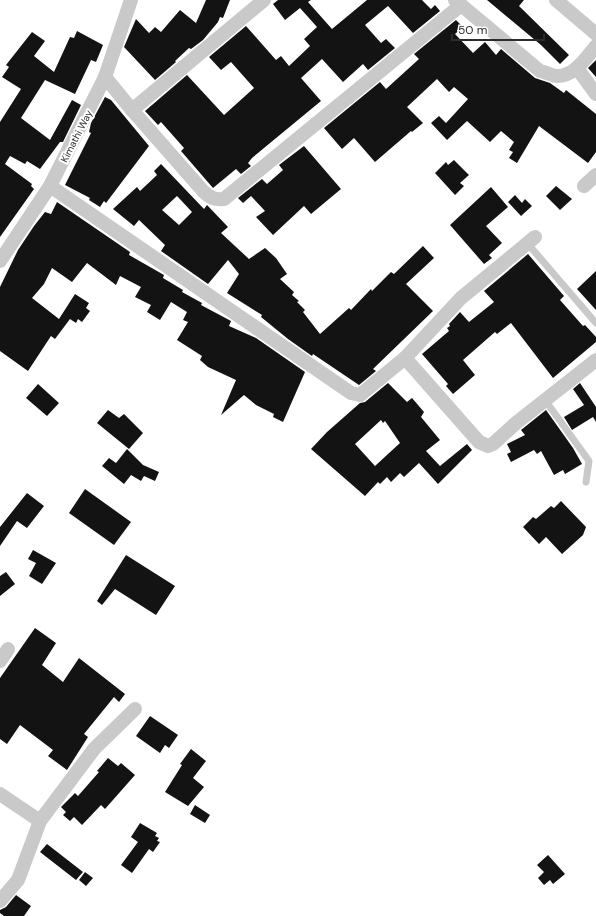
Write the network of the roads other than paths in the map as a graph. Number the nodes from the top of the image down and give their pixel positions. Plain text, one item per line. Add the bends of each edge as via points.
1 (131, 0) edge
2 (264, 0) edge
3 (557, 1) edge
4 (458, 3) edge
5 (596, 34) edge
6 (596, 46) edge
7 (576, 68) junction
8 (105, 77) junction
9 (596, 94) edge
10 (132, 110) junction
11 (596, 175) edge
12 (50, 186) junction
13 (584, 186) dead end
14 (532, 241) joint
15 (0, 261) edge
16 (596, 323) edge
17 (405, 358) junction
18 (596, 360) edge
19 (544, 400) junction
20 (586, 482) dead end
21 (8, 649) dead end
22 (0, 661) edge
23 (135, 709) dead end
24 (0, 794) edge
25 (40, 821) junction
26 (0, 901) edge

1 - 8 street, Kimathi Way
2 - 10 street
3 - 5 street
4 - 7 street via 540,71 556,76
4 - 10 street via 224,199 210,198
6 - 7 street
7 - 9 street
8 - 10 street
8 - 12 street, Kimathi Way
11 - 13 street
12 - 15 street, Kimathi Way
12 - 17 street via 352,393 360,395 365,392
14 - 16 lane
14 - 17 street via 461,298
17 - 19 street via 484,445 493,444
18 - 19 street
19 - 20 lane via 589,461
21 - 22 street
23 - 25 street via 94,749
24 - 25 street
25 - 26 street via 18,880

